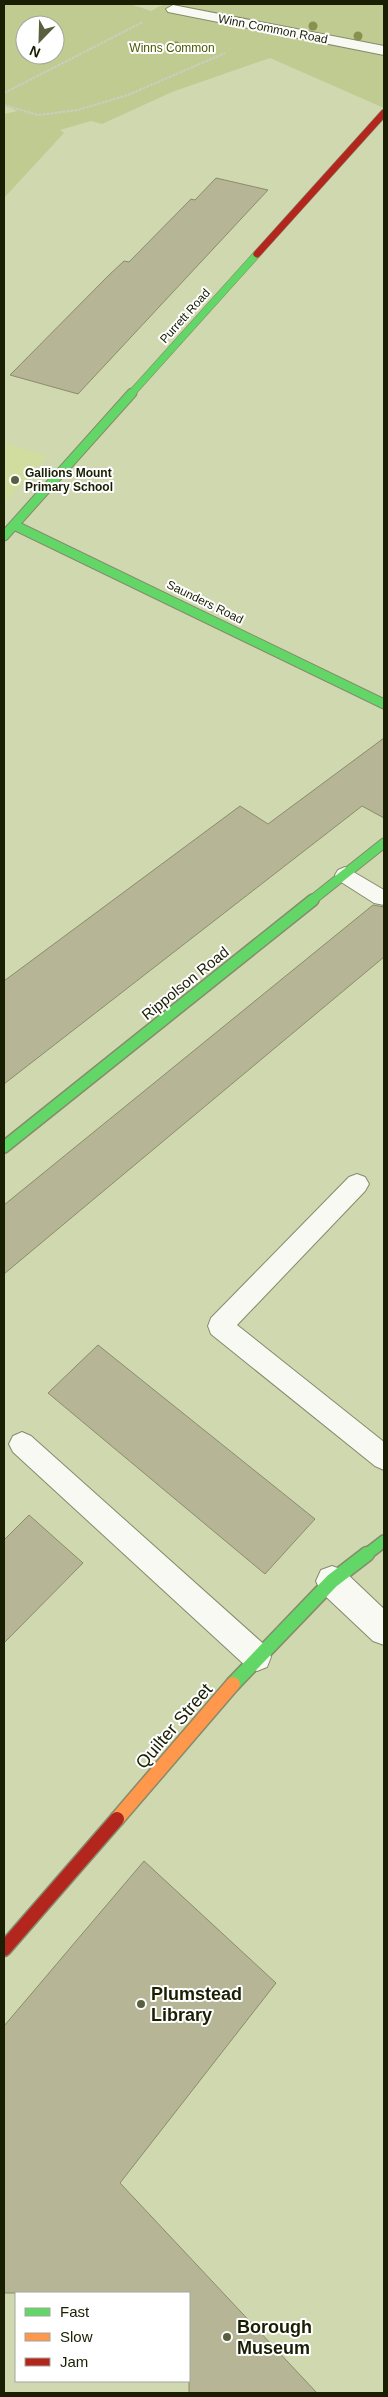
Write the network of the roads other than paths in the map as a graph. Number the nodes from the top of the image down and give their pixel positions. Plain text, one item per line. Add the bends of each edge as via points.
1 (178, 6) edge
2 (384, 51) edge
3 (384, 113) edge
4 (14, 525) junction
5 (4, 536) edge
6 (384, 704) edge
7 (384, 843) edge
8 (345, 875) junction
9 (381, 898) dead end
10 (4, 1147) edge
11 (357, 1184) dead end
12 (22, 1444) dead end
13 (384, 1458) edge
14 (384, 1541) edge
15 (332, 1581) junction
16 (384, 1630) edge
17 (257, 1657) junction
18 (4, 1949) edge

1 - 2 street, Winn Common Road
3 - 4 street, Purrett Road
4 - 5 street, Purrett Road
4 - 6 street, Saunders Road
7 - 8 street, Rippolson Road
8 - 9 lane
8 - 10 street, Rippolson Road
11 - 13 lane via 220,1326
12 - 17 lane
14 - 15 street, Quilter Street
15 - 16 street
15 - 17 street, Quilter Street
17 - 18 street, Quilter Street

